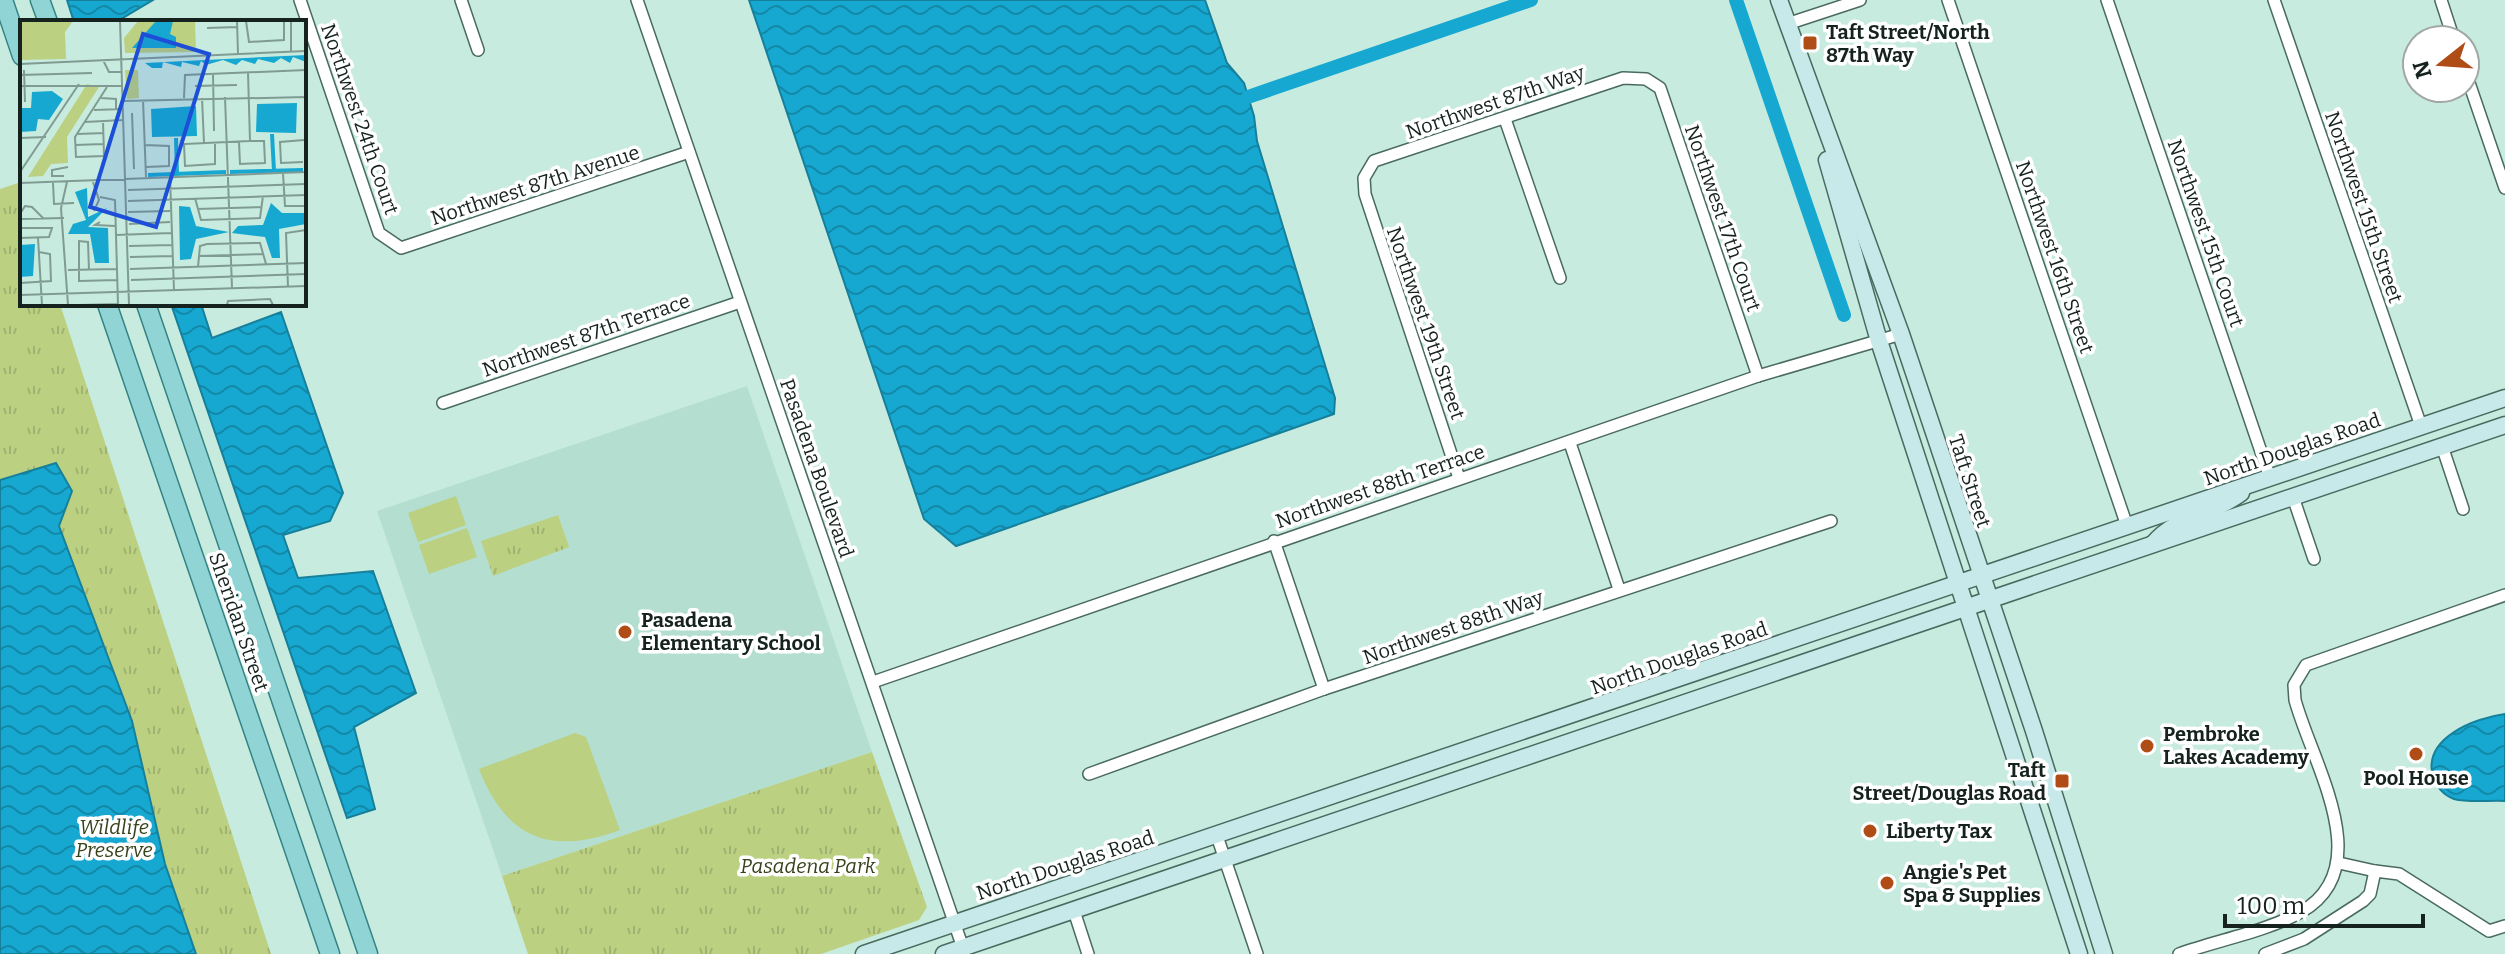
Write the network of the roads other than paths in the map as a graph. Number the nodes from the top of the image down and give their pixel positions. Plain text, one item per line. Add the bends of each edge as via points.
1 (3, 0) edge
2 (40, 0) edge
3 (300, 0) edge
4 (461, 0) edge
5 (637, 0) edge
6 (1779, 0) edge
7 (1860, 0) edge
8 (1948, 0) edge
9 (2107, 0) edge
10 (2274, 0) edge
11 (2441, 0) edge
12 (47, 20) edge
13 (1787, 24) junction
14 (2449, 24) edge
15 (20, 50) edge
16 (478, 50) dead end
17 (1646, 79) joint
18 (2476, 104) edge
19 (1505, 119) junction
20 (689, 152) junction
21 (1364, 178) joint
22 (2505, 188) edge
23 (392, 244) joint
24 (1560, 278) dead end
25 (740, 302) junction
26 (108, 306) edge
27 (147, 306) edge
28 (1901, 334) junction
29 (1879, 341) junction
30 (1758, 376) junction
31 (2505, 398) edge
32 (443, 403) dead end
33 (2505, 425) edge
34 (2421, 426) junction
35 (1570, 443) junction
36 (2442, 446) junction
37 (1459, 478) junction
38 (2270, 478) junction
39 (2252, 484) junction
40 (2293, 497) junction
41 (2463, 509) dead end
42 (1831, 521) dead end
43 (2127, 526) junction
44 (1274, 541) junction
45 (2153, 544) junction
46 (2314, 559) dead end
47 (1981, 577) junction
48 (1959, 584) junction
49 (1619, 589) junction
50 (2505, 595) edge
51 (1989, 601) junction
52 (1967, 609) junction
53 (873, 682) junction
54 (1324, 689) junction
55 (1089, 774) dead end
56 (1217, 836) junction
57 (1225, 860) junction
58 (2339, 863) junction
59 (2375, 871) junction
60 (1074, 911) junction
61 (955, 923) junction
62 (2505, 926) edge
63 (963, 948) junction
64 (330, 954) edge
65 (368, 954) edge
66 (864, 954) edge
67 (944, 954) edge
68 (1088, 954) edge
69 (1257, 954) edge
70 (2079, 954) edge
71 (2104, 954) edge
72 (2179, 954) edge
73 (2265, 954) edge

1 - 15 main road
2 - 12 main road
3 - 23 street, Northwest 24th Court via 379,233
4 - 16 street
5 - 20 street, Pasadena Boulevard
6 - 13 main road, Taft Street
7 - 13 street
8 - 43 street, Northwest 16th Street
9 - 38 street, Northwest 15th Court
10 - 34 street, Northwest 15th Street
11 - 14 street
13 - 28 main road, Taft Street
13 - 29 main road, Taft Street
17 - 19 street, Northwest 87th Way via 1623,78
17 - 30 street, Northwest 17th Court via 1660,88
18 - 22 street
19 - 21 street, Northwest 87th Way via 1374,161
19 - 24 street
20 - 23 street, Northwest 87th Avenue via 401,248
20 - 25 street, Pasadena Boulevard
21 - 37 street, Northwest 19th Street
25 - 32 street, Northwest 87th Terrace
25 - 53 street, Pasadena Boulevard
26 - 64 main road, Sheridan Street
27 - 65 main road, Sheridan Street
28 - 29 street, Northwest 88th Terrace
28 - 47 main road, Taft Street
29 - 30 street, Northwest 88th Terrace
29 - 48 main road, Taft Street
30 - 35 street, Northwest 88th Terrace
31 - 34 main road, North Douglas Road
33 - 36 main road
34 - 38 main road, North Douglas Road
35 - 37 street, Northwest 88th Terrace
35 - 49 street
36 - 40 main road
36 - 41 street
37 - 44 street, Northwest 88th Terrace
38 - 39 main road, North Douglas Road
39 - 43 main road, North Douglas Road
39 - 45 main road via 2221,508 2167,527
40 - 45 main road
40 - 46 street
42 - 49 street, Northwest 88th Way
43 - 47 main road, North Douglas Road
44 - 53 street, Northwest 88th Terrace
44 - 54 street
45 - 51 main road
47 - 48 main road, North Douglas Road
47 - 51 main road, Taft Street
48 - 52 main road, Taft Street
48 - 56 main road, North Douglas Road
49 - 54 street, Northwest 88th Way
50 - 58 street via 2316,659 2298,673 2295,700 2337,826
51 - 52 main road
51 - 71 main road, Taft Street
52 - 57 main road
52 - 70 main road, Taft Street
53 - 61 street, Pasadena Boulevard
54 - 55 street, Northwest 88th Way
56 - 57 street
56 - 61 main road, North Douglas Road
57 - 60 main road
57 - 69 street
58 - 59 street
58 - 72 street via 2327,889 2301,912
59 - 62 street via 2399,874 2489,931
59 - 73 street via 2363,901 2304,939
60 - 63 main road
60 - 68 street
61 - 63 street, Pasadena Boulevard
61 - 66 main road, North Douglas Road
63 - 67 main road

